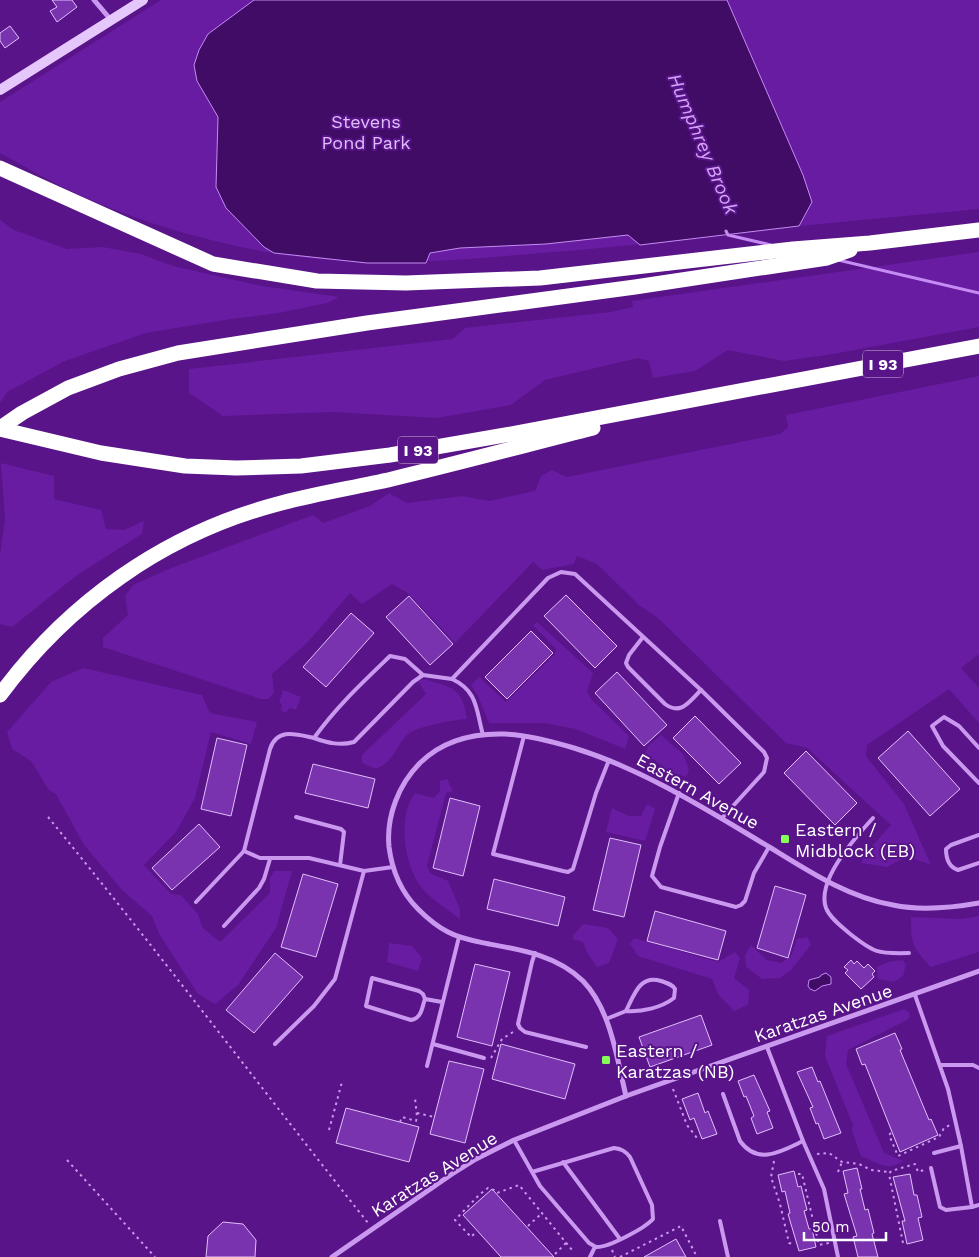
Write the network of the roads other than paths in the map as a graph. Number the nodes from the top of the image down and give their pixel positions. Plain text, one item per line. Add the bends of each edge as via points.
1 (94, 0) edge
2 (143, 0) edge
3 (111, 20) junction
4 (0, 90) edge
5 (0, 168) edge
6 (979, 230) edge
7 (870, 243) junction
8 (979, 346) edge
9 (732, 392) junction
10 (0, 429) edge
11 (643, 637) junction
12 (423, 675) junction
13 (452, 679) junction
14 (701, 690) junction
15 (0, 695) edge
16 (483, 734) junction
17 (524, 736) junction
18 (314, 738) junction
19 (979, 748) edge
20 (609, 760) junction
21 (979, 783) edge
22 (679, 793) junction
23 (296, 817) dead end
24 (722, 818) junction
25 (873, 818) dead end
26 (979, 836) edge
27 (769, 847) junction
28 (244, 852) junction
29 (270, 859) junction
30 (979, 864) edge
31 (340, 866) junction
32 (393, 867) junction
33 (364, 871) junction
34 (828, 882) junction
35 (196, 902) dead end
36 (979, 903) edge
37 (224, 926) dead end
38 (458, 937) junction
39 (536, 953) junction
40 (909, 953) dead end
41 (979, 971) edge
42 (916, 995) junction
43 (425, 999) junction
44 (442, 1002) junction
45 (626, 1011) junction
46 (606, 1019) junction
47 (275, 1044) dead end
48 (433, 1044) junction
49 (586, 1047) dead end
50 (767, 1047) junction
51 (484, 1058) road end
52 (940, 1065) junction
53 (427, 1066) dead end
54 (979, 1068) edge
55 (723, 1094) dead end
56 (626, 1096) junction
57 (514, 1140) junction
58 (803, 1141) junction
59 (961, 1146) junction
60 (934, 1153) dead end
61 (563, 1162) junction
62 (931, 1168) road end
63 (532, 1172) junction
64 (979, 1206) edge
65 (972, 1207) junction
66 (720, 1221) dead end
67 (620, 1239) junction
68 (595, 1246) junction
69 (332, 1257) edge
70 (590, 1257) edge
71 (728, 1257) edge
72 (838, 1257) edge

1 - 3 street
2 - 3 street
3 - 4 street
5 - 7 highway via 213,264 317,281 406,283 540,278
6 - 7 highway
7 - 10 highway via 827,258 178,353 119,369 68,388
8 - 9 highway, I 93
9 - 10 highway, I 93 via 400,453 301,466 185,466 101,453
9 - 15 highway via 391,479 273,505 200,531 110,584 70,616 33,653
11 - 13 lane via 575,574 561,572 548,578
11 - 14 lane
11 - 14 lane via 626,663 665,704 679,709
12 - 13 lane
12 - 18 lane via 354,742 331,743
12 - 18 lane via 405,659 390,656 330,716
13 - 16 lane via 472,695
14 - 24 lane via 767,758 764,772
16 - 17 street, Eastern Avenue
16 - 32 street, Eastern Avenue via 442,746 411,773 391,816 388,842
17 - 20 street, Eastern Avenue
17 - 20 lane via 493,854 568,872 573,869
18 - 28 lane via 284,734 273,740
19 - 21 lane via 959,726 944,717 932,726 943,746
20 - 22 street, Eastern Avenue
22 - 24 street, Eastern Avenue
22 - 27 lane via 652,876 661,887 736,907 745,901 757,867
23 - 31 lane via 344,832
24 - 27 street, Eastern Avenue
25 - 34 lane via 843,852
26 - 30 lane via 951,845 946,856 950,865 958,870
27 - 34 street, Eastern Avenue
28 - 29 lane
28 - 35 lane
29 - 31 lane via 309,858
29 - 37 lane via 258,888
31 - 33 lane
32 - 33 lane
32 - 38 street, Eastern Avenue via 410,901 438,926
33 - 47 lane via 335,979 314,1006
34 - 36 street, Eastern Avenue via 873,900 904,907 941,908
34 - 40 lane via 824,900 838,924 875,952
38 - 39 street, Eastern Avenue
38 - 44 lane
39 - 46 street, Eastern Avenue via 561,964 582,980
39 - 49 lane via 518,1024 520,1028
41 - 42 street, Karatzas Avenue
42 - 50 street, Karatzas Avenue
42 - 52 lane
43 - 43 lane via 419,1016 412,1020 366,1006 372,978 419,991
43 - 44 lane
44 - 48 lane
45 - 45 lane via 640,983 657,980 676,989 674,998 669,1002 644,1010
45 - 46 lane
46 - 56 street, Eastern Avenue
48 - 51 lane
48 - 53 lane
50 - 56 street, Karatzas Avenue
50 - 58 lane
52 - 54 lane via 973,1065
52 - 59 lane
55 - 58 lane via 744,1148 768,1155
56 - 57 street, Karatzas Avenue
57 - 63 lane
57 - 69 street, Karatzas Avenue via 452,1174
58 - 72 lane via 824,1189
59 - 60 lane
59 - 65 lane
61 - 63 lane
61 - 67 lane
61 - 67 lane via 614,1148 625,1151 630,1157 654,1213 648,1225
62 - 65 lane via 940,1207 946,1210
63 - 68 lane via 540,1186
64 - 65 lane
66 - 71 lane
67 - 68 lane
68 - 70 lane

